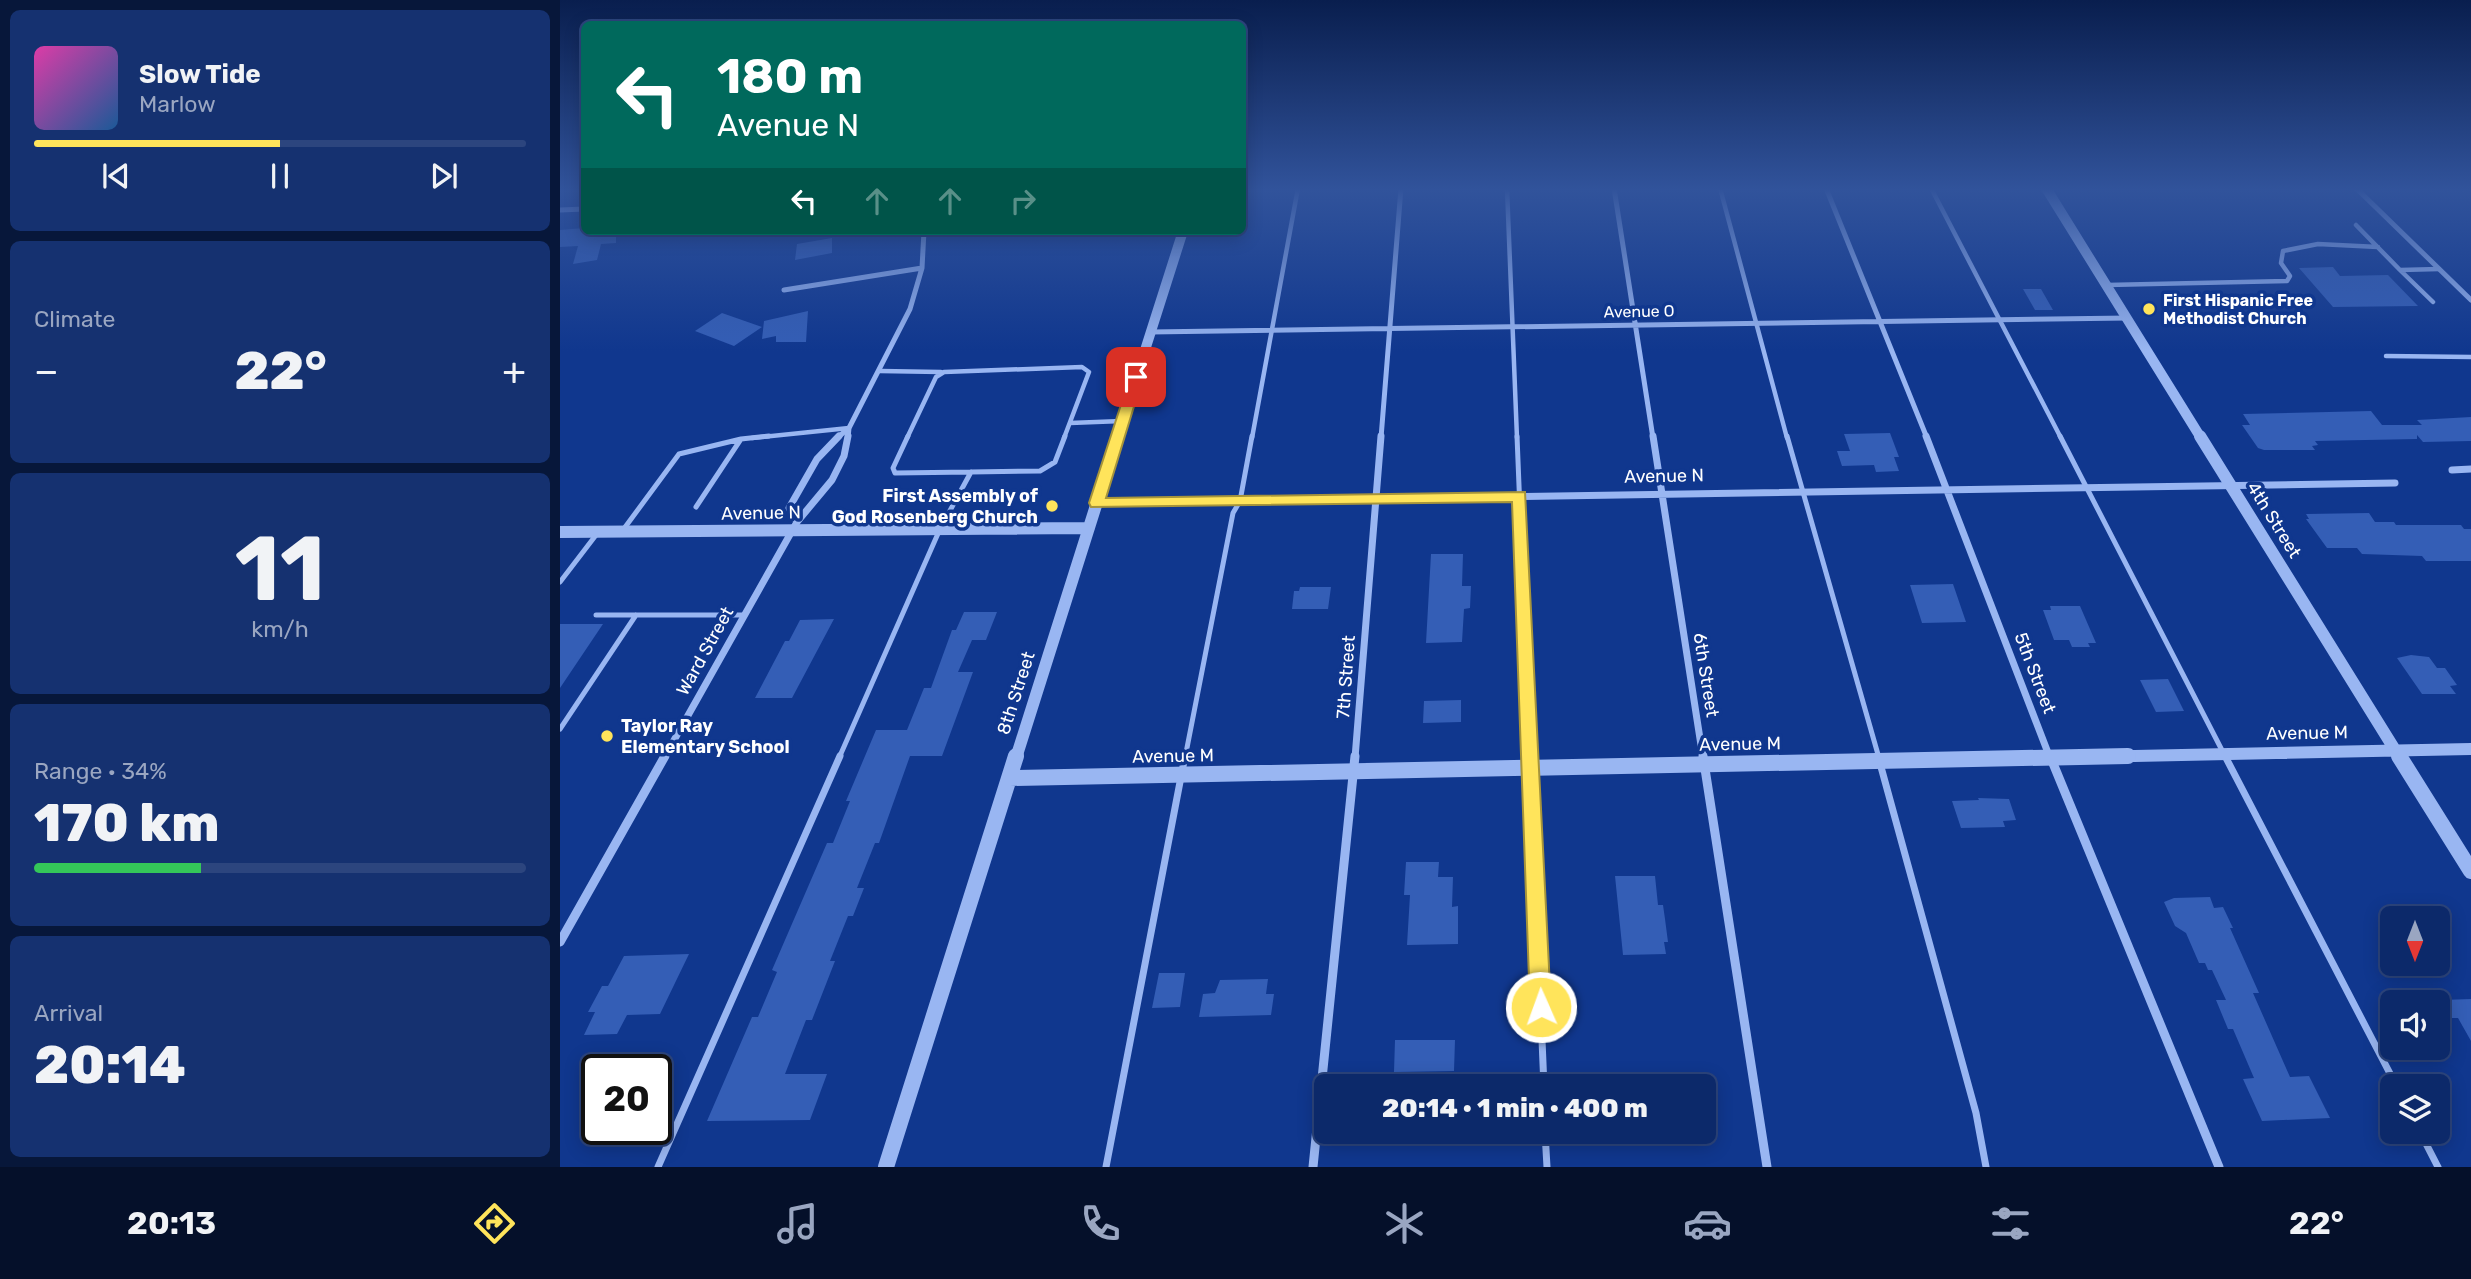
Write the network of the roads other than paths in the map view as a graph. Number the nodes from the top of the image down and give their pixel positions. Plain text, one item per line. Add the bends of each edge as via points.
1 (923, 242) edge
2 (1179, 242) edge
3 (1288, 242) edge
4 (1396, 242) edge
5 (1509, 242) edge
6 (1622, 242) edge
7 (1735, 242) edge
8 (1847, 242) edge
9 (1959, 242) edge
10 (2080, 242) edge
11 (2373, 242) edge
12 (2412, 242) edge
13 (2378, 247) junction
14 (922, 268) junction
15 (2439, 269) junction
16 (2400, 270) junction
17 (2107, 285) junction
18 (784, 290) dead end
19 (2462, 292) junction
20 (2471, 292) edge
21 (2471, 300) edge
22 (2433, 302) dead end
23 (2129, 318) junction
24 (1999, 320) junction
25 (1878, 322) junction
26 (1758, 324) junction
27 (1635, 325) junction
28 (1513, 327) junction
29 (1388, 329) junction
30 (1272, 331) junction
31 (1150, 332) junction
32 (2386, 356) dead end
33 (2471, 357) edge
34 (880, 371) junction
35 (944, 372) junction
36 (1122, 421) junction
37 (1070, 423) junction
38 (849, 428) junction
39 (741, 439) junction
40 (2452, 470) dead end
41 (2471, 470) edge
42 (971, 472) junction
43 (2395, 482) dead end
44 (2231, 485) junction
45 (2084, 487) junction
46 (1948, 489) junction
47 (1803, 492) junction
48 (1661, 494) junction
49 (1519, 496) junction
50 (1375, 499) junction
51 (1240, 501) junction
52 (1097, 503) junction
53 (696, 507) dead end
54 (794, 526) junction
55 (1089, 528) junction
56 (940, 529) junction
57 (560, 532) edge
58 (598, 532) junction
59 (621, 532) junction
60 (560, 582) edge
61 (596, 615) dead end
62 (636, 615) junction
63 (744, 615) junction
64 (560, 729) edge
65 (2471, 749) edge
66 (2395, 750) junction
67 (2226, 754) junction
68 (2050, 757) junction
69 (1880, 761) junction
70 (1704, 764) junction
71 (1532, 767) junction
72 (1354, 771) junction
73 (1181, 775) junction
74 (1010, 778) junction
75 (2471, 871) edge
76 (560, 942) edge
77 (1544, 1074) edge
78 (2390, 1074) edge
79 (1546, 1144) edge
80 (2426, 1144) edge
81 (658, 1167) edge
82 (886, 1167) edge
83 (1106, 1167) edge
84 (1314, 1167) edge
85 (1547, 1167) edge
86 (1767, 1167) edge
87 (1986, 1167) edge
88 (2219, 1167) edge
89 (2438, 1167) edge

1 - 14 street, Ward Street
2 - 31 street, 8th Street
3 - 30 lane
4 - 29 street, 7th Street
5 - 28 lane
6 - 27 street, 6th Street
7 - 26 lane
8 - 25 street, 5th Street
9 - 24 lane
10 - 17 street, 4th Street
11 - 13 lane
12 - 15 street
13 - 16 lane
13 - 17 lane via 2328,244 2283,251 2281,263 2290,276 2287,281
14 - 18 street
14 - 34 street, Ward Street via 910,309
15 - 16 lane
15 - 19 street
16 - 22 lane
17 - 23 street, 4th Street
19 - 20 street
19 - 21 street
23 - 24 street, Avenue O
23 - 44 street, 4th Street
24 - 25 street, Avenue O
24 - 45 lane
25 - 26 street, Avenue O
25 - 46 street, 5th Street
26 - 27 street, Avenue O
26 - 47 lane
27 - 28 street, Avenue O
27 - 48 street, 6th Street
28 - 29 street, Avenue O
28 - 49 lane
29 - 30 street, Avenue O
29 - 50 street, 7th Street
30 - 31 street, Avenue O
30 - 51 lane
31 - 36 street, 8th Street
32 - 33 lane
34 - 35 lane
34 - 38 street, Ward Street
35 - 37 lane via 1082,367 1090,372
35 - 42 lane via 936,377 893,468 895,473
36 - 37 lane
36 - 52 street, 8th Street
37 - 42 lane via 1055,462 1040,471
38 - 39 lane
38 - 54 street, Ward Street via 842,459 822,499
38 - 54 street, Ward Street via 817,459 789,508
39 - 53 lane
39 - 59 lane via 679,454
40 - 41 street
42 - 56 lane
43 - 44 street, Avenue N
44 - 45 street, Avenue N
44 - 66 street, 4th Street
45 - 46 street, Avenue N
45 - 67 lane
46 - 47 street, Avenue N
46 - 68 street, 5th Street
47 - 48 street, Avenue N
47 - 69 lane
48 - 49 street, Avenue N
48 - 70 street, 6th Street
49 - 50 street, Avenue N
49 - 71 lane
50 - 51 street, Avenue N
50 - 72 street, 7th Street
51 - 52 street, Avenue N
51 - 73 lane via 1233,513
52 - 55 street, 8th Street
54 - 56 street, Avenue N
54 - 59 street, Avenue N
54 - 63 street, Ward Street
55 - 56 street, Avenue N
55 - 74 street, 8th Street
56 - 81 lane
57 - 58 street, Avenue N
58 - 59 street, Avenue N
58 - 60 lane
61 - 62 lane
62 - 63 lane
62 - 64 lane
63 - 76 street, Ward Street
65 - 66 street, Avenue M
66 - 67 street, Avenue M
66 - 75 street, 4th Street
67 - 68 street, Avenue M
67 - 78 lane
68 - 69 street, Avenue M
68 - 88 street, 5th Street
69 - 70 street, Avenue M
69 - 87 lane via 1976,1113
70 - 71 street, Avenue M
70 - 86 street, 6th Street
71 - 72 street, Avenue M
71 - 77 lane
72 - 73 street, Avenue M
72 - 84 street, 7th Street
73 - 74 street, Avenue M
73 - 83 lane
74 - 82 street, 8th Street
79 - 85 lane
80 - 89 lane

